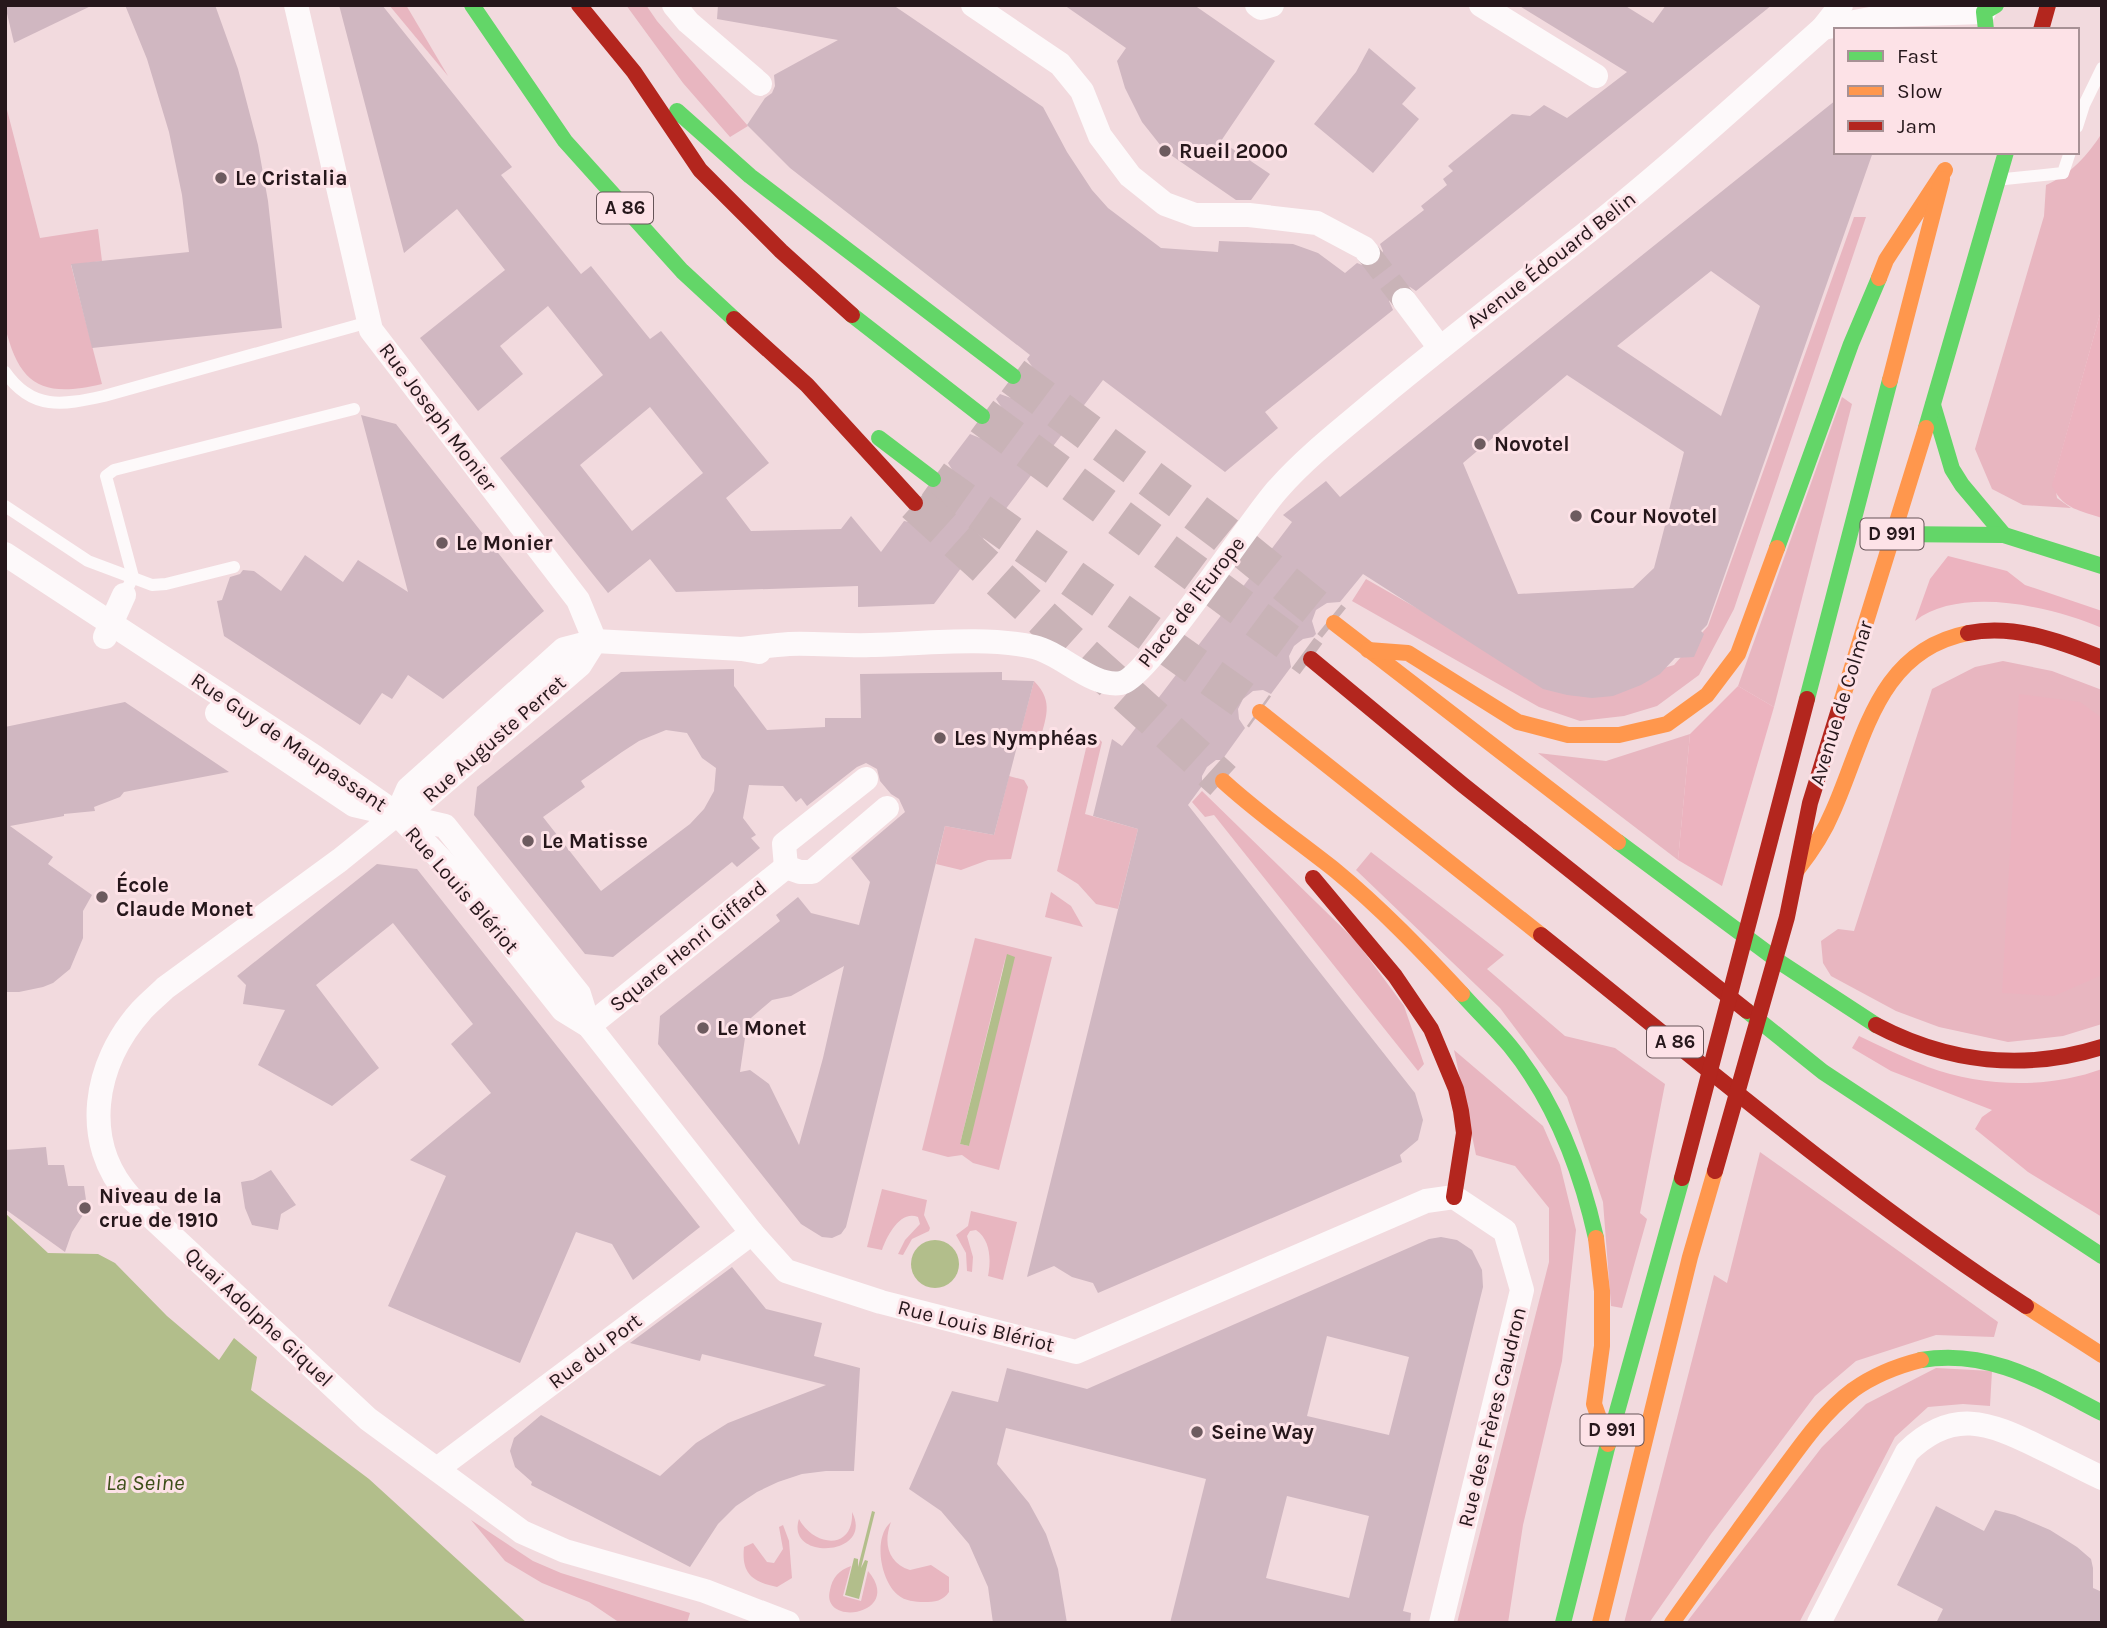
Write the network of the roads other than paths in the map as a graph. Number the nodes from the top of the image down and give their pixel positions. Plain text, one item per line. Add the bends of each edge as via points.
1 (296, 5) edge
2 (472, 5) edge
3 (579, 5) edge
4 (674, 5) edge
5 (973, 5) edge
6 (1480, 5) edge
7 (1841, 5) edge
8 (2048, 5) edge
9 (1985, 15) edge
10 (1894, 17) edge
11 (1823, 28) junction
12 (2042, 28) edge
13 (2102, 68) edge
14 (634, 72) junction
15 (1596, 76) dead end
16 (760, 84) dead end
17 (2079, 121) edge
18 (1949, 154) edge
19 (1996, 154) edge
20 (2005, 154) edge
21 (2069, 154) edge
22 (1945, 170) junction
23 (1998, 179) junction
24 (1368, 253) tunnel mouth
25 (1404, 300) tunnel mouth
26 (369, 322) junction
27 (1440, 348) junction
28 (5, 372) edge
29 (1013, 376) tunnel mouth
30 (807, 385) junction
31 (1933, 405) junction
32 (354, 409) dead end
33 (982, 416) tunnel mouth
34 (933, 479) tunnel mouth
35 (1278, 489) joint
36 (915, 503) tunnel mouth
37 (5, 506) edge
38 (1892, 534) junction
39 (2004, 535) junction
40 (1849, 536) junction
41 (5, 554) edge
42 (2102, 566) edge
43 (234, 567) dead end
44 (5, 572) edge
45 (128, 586) junction
46 (1334, 623) tunnel mouth
47 (107, 631) junction
48 (596, 641) junction
49 (970, 642) joint
50 (1368, 650) junction
51 (2102, 658) edge
52 (1311, 659) tunnel mouth
53 (1260, 712) tunnel mouth
54 (866, 779) dead end
55 (1223, 781) tunnel mouth
56 (1249, 805) junction
57 (887, 808) dead end
58 (397, 814) junction
59 (786, 866) junction
60 (1797, 870) junction
61 (589, 1026) junction
62 (2102, 1047) edge
63 (1454, 1197) junction
64 (752, 1233) junction
65 (2102, 1256) edge
66 (2102, 1355) edge
67 (2102, 1413) edge
68 (1608, 1444) junction
69 (437, 1469) junction
70 (2102, 1478) edge
71 (788, 1623) edge
72 (1441, 1623) edge
73 (1563, 1623) edge
74 (1600, 1623) edge
75 (1672, 1623) edge
76 (1819, 1623) edge

1 - 26 street, Rue Joseph Monier
2 - 30 main road, A 86 via 565,141 682,271
3 - 14 main road
4 - 16 street
5 - 24 street via 1060,64 1082,91 1107,146 1130,176 1165,204 1195,215 1250,215 1317,223
6 - 15 street
7 - 11 street, Avenue Édouard Belin
8 - 12 main road
9 - 10 street
10 - 11 street
11 - 27 street, Avenue Édouard Belin via 1642,190
13 - 17 lane
14 - 29 main road via 750,176
14 - 33 main road via 700,170 781,251 856,319
18 - 22 main road, Avenue de Colmar / D 991
19 - 23 main road
20 - 23 main road, Avenue de Colmar / D 991
21 - 23 lane via 2063,173
22 - 40 main road, Avenue de Colmar / D 991
22 - 50 main road via 1886,260 1738,654 1707,695 1667,724 1619,735 1568,735 1518,722 1408,653
23 - 31 main road, Avenue de Colmar / D 991
25 - 27 street
26 - 28 lane via 65,404 25,394
26 - 48 street, Rue Joseph Monier via 578,600
27 - 35 street, Avenue Édouard Belin
30 - 34 main road, A 86
30 - 36 main road
31 - 38 main road, Avenue de Colmar / D 991
31 - 39 main road via 1952,469
32 - 45 lane via 106,475
35 - 49 street, Place de l'Europe via 1191,608 1123,683 1106,682 1035,648
37 - 45 lane
38 - 39 main road
38 - 40 main road
38 - 60 main road, Avenue de Colmar / D 991 via 1810,803
39 - 42 main road
40 - 68 main road, Avenue de Colmar / D 991
41 - 47 street, Rue Guy de Maupassant
43 - 45 lane via 166,584
44 - 47 street, Rue Guy de Maupassant
45 - 47 street
46 - 50 main road
47 - 58 street, Rue Guy de Maupassant via 354,805
48 - 49 street, Rue Auguste Perret via 742,649 789,644
48 - 58 street, Rue Auguste Perret via 564,649 408,789
50 - 62 main road via 1766,953 1862,1018 1911,1042 2000,1063 2042,1062
51 - 60 main road via 2043,636 1987,629 1957,633 1913,657 1897,671 1879,699 1817,844
52 - 65 main road via 1823,1072
53 - 66 main road, A 86 via 1835,1170 1968,1268
54 - 59 street, Square Henri Giffard via 784,844
55 - 56 main road
56 - 63 main road via 1395,976 1431,1029 1461,1111 1464,1133
56 - 68 main road via 1337,872 1415,943 1511,1048 1542,1095 1586,1194 1597,1241 1602,1346 1594,1404
57 - 59 street, Square Henri Giffard via 812,872
58 - 61 street, Rue Louis Blériot via 445,826 579,994
58 - 69 street, Quai Adolphe Giquel via 142,1010 110,1062 98,1133 104,1158 130,1197 368,1419
59 - 61 street, Square Henri Giffard
60 - 74 main road, Avenue de Colmar / D 991 via 1690,1257
61 - 64 street, Rue Louis Blériot
63 - 64 street, Rue Louis Blériot via 1426,1201 1076,1352 881,1302 786,1271
63 - 72 street, Rue des Frères Caudron via 1505,1231 1522,1290
64 - 69 street, Rue du Port
67 - 75 main road via 2016,1370 1978,1359 1939,1357 1903,1364 1868,1380 1830,1411
68 - 73 main road, D 991
69 - 71 street, Quai Adolphe Giquel via 539,1541 705,1591
70 - 76 street via 1993,1426 1945,1426 1924,1436 1907,1452

